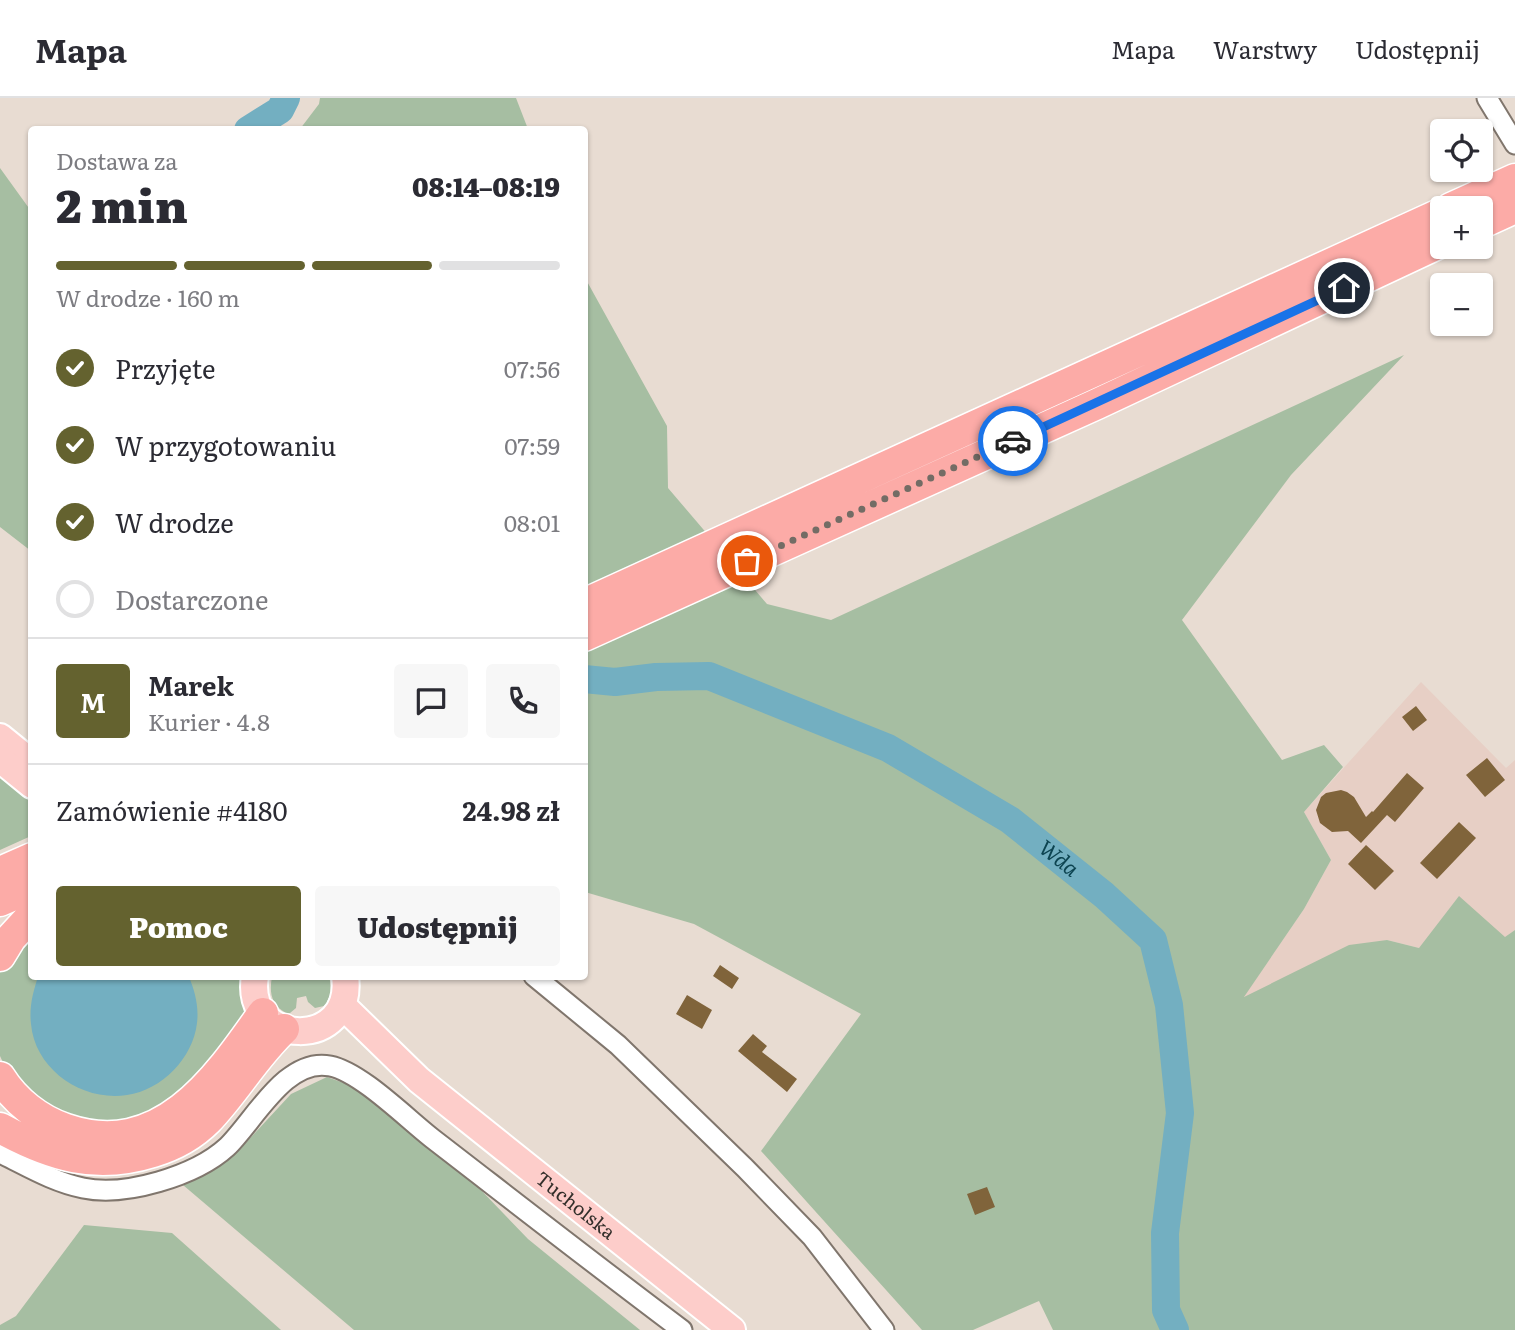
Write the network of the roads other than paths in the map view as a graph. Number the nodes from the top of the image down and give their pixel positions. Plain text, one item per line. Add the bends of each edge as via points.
1 (1487, 98) edge
2 (1515, 144) edge
3 (1430, 219) edge
4 (1430, 248) edge
5 (776, 533) junction
6 (588, 603) edge
7 (588, 634) edge
8 (0, 737) edge
9 (0, 759) edge
10 (28, 760) edge
11 (28, 782) edge
12 (28, 860) edge
13 (0, 872) edge
14 (28, 889) edge
15 (0, 901) edge
16 (28, 919) edge
17 (0, 956) edge
18 (255, 980) edge
19 (345, 980) edge
20 (539, 980) edge
21 (334, 1015) junction
22 (273, 1021) junction
23 (0, 1077) edge
24 (0, 1128) edge
25 (0, 1153) edge
26 (682, 1330) edge
27 (732, 1330) edge
28 (884, 1330) edge

1 - 2 street
3 - 5 highway
4 - 5 highway via 1097,404
5 - 6 highway
5 - 7 highway
8 - 10 main road
9 - 11 main road
12 - 13 highway
14 - 15 highway
16 - 17 highway
18 - 22 main road via 254,994
19 - 21 main road via 346,991
20 - 28 street via 618,1045 745,1168 812,1237
21 - 22 main road via 309,1031 296,1032
21 - 27 main road, Tucholska via 345,1033 419,1080
22 - 23 highway via 242,1042 187,1105 138,1132 99,1136 61,1128 24,1106
22 - 24 highway via 206,1122 163,1149 122,1161 78,1159
25 - 26 street via 57,1181 86,1189 127,1188 186,1174 225,1149 284,1080 303,1069 329,1066 357,1078

